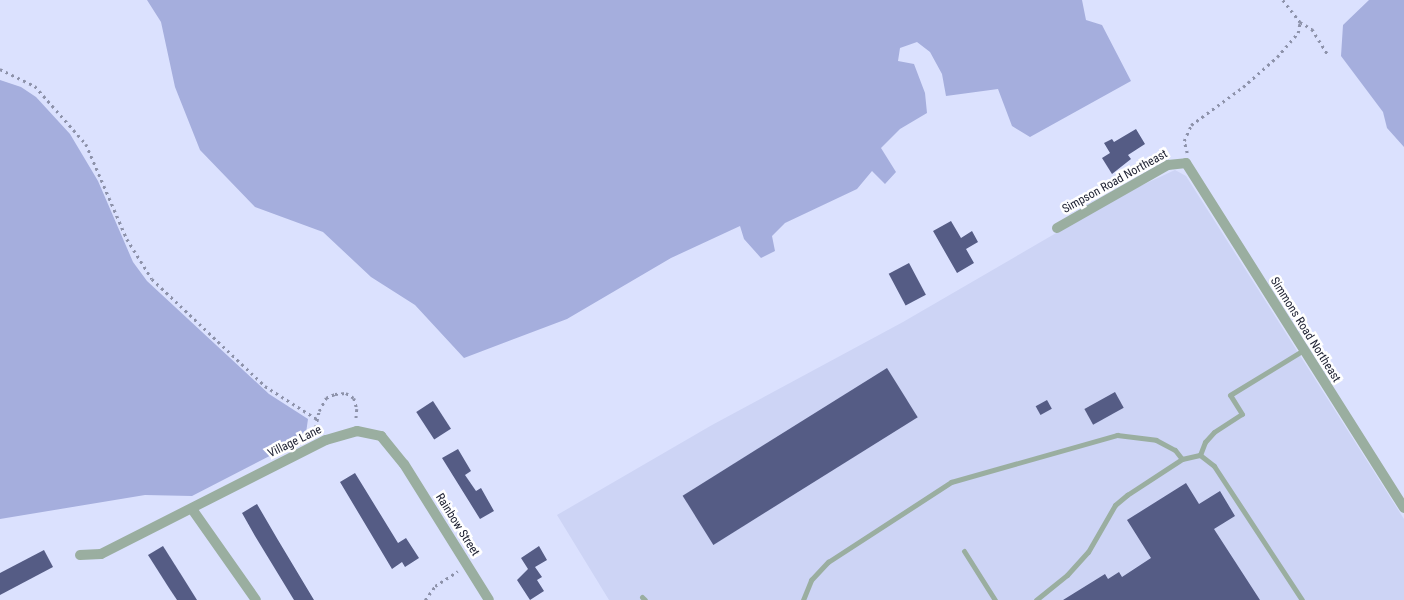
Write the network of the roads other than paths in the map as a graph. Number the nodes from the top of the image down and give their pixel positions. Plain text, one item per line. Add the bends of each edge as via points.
1 (1187, 160) joint
2 (1057, 228) dead end
3 (1302, 350) junction
4 (1200, 455) junction
5 (1182, 459) junction
6 (404, 464) joint
7 (1404, 508) edge
8 (192, 509) junction
9 (964, 551) dead end
10 (80, 555) dead end
11 (256, 600) edge
12 (489, 600) edge
13 (803, 600) edge
14 (995, 600) edge
15 (1036, 600) edge
16 (1302, 600) edge

1 - 2 street, Simpson Road Northeast via 1168,165
1 - 3 street, Simmons Road Northeast
3 - 4 lane via 1230,395 1242,414 1214,432
3 - 7 street, Simmons Road Northeast
4 - 5 lane
4 - 16 lane via 1214,466
5 - 13 lane via 1176,450 1156,440 1117,435 951,482 828,562 811,580
5 - 15 lane via 1116,506 1088,552 1067,575
6 - 8 street, Village Lane via 381,436 357,431 326,440
6 - 12 street, Rainbow Street
8 - 10 street, Village Lane via 101,554
8 - 11 street
9 - 14 lane

